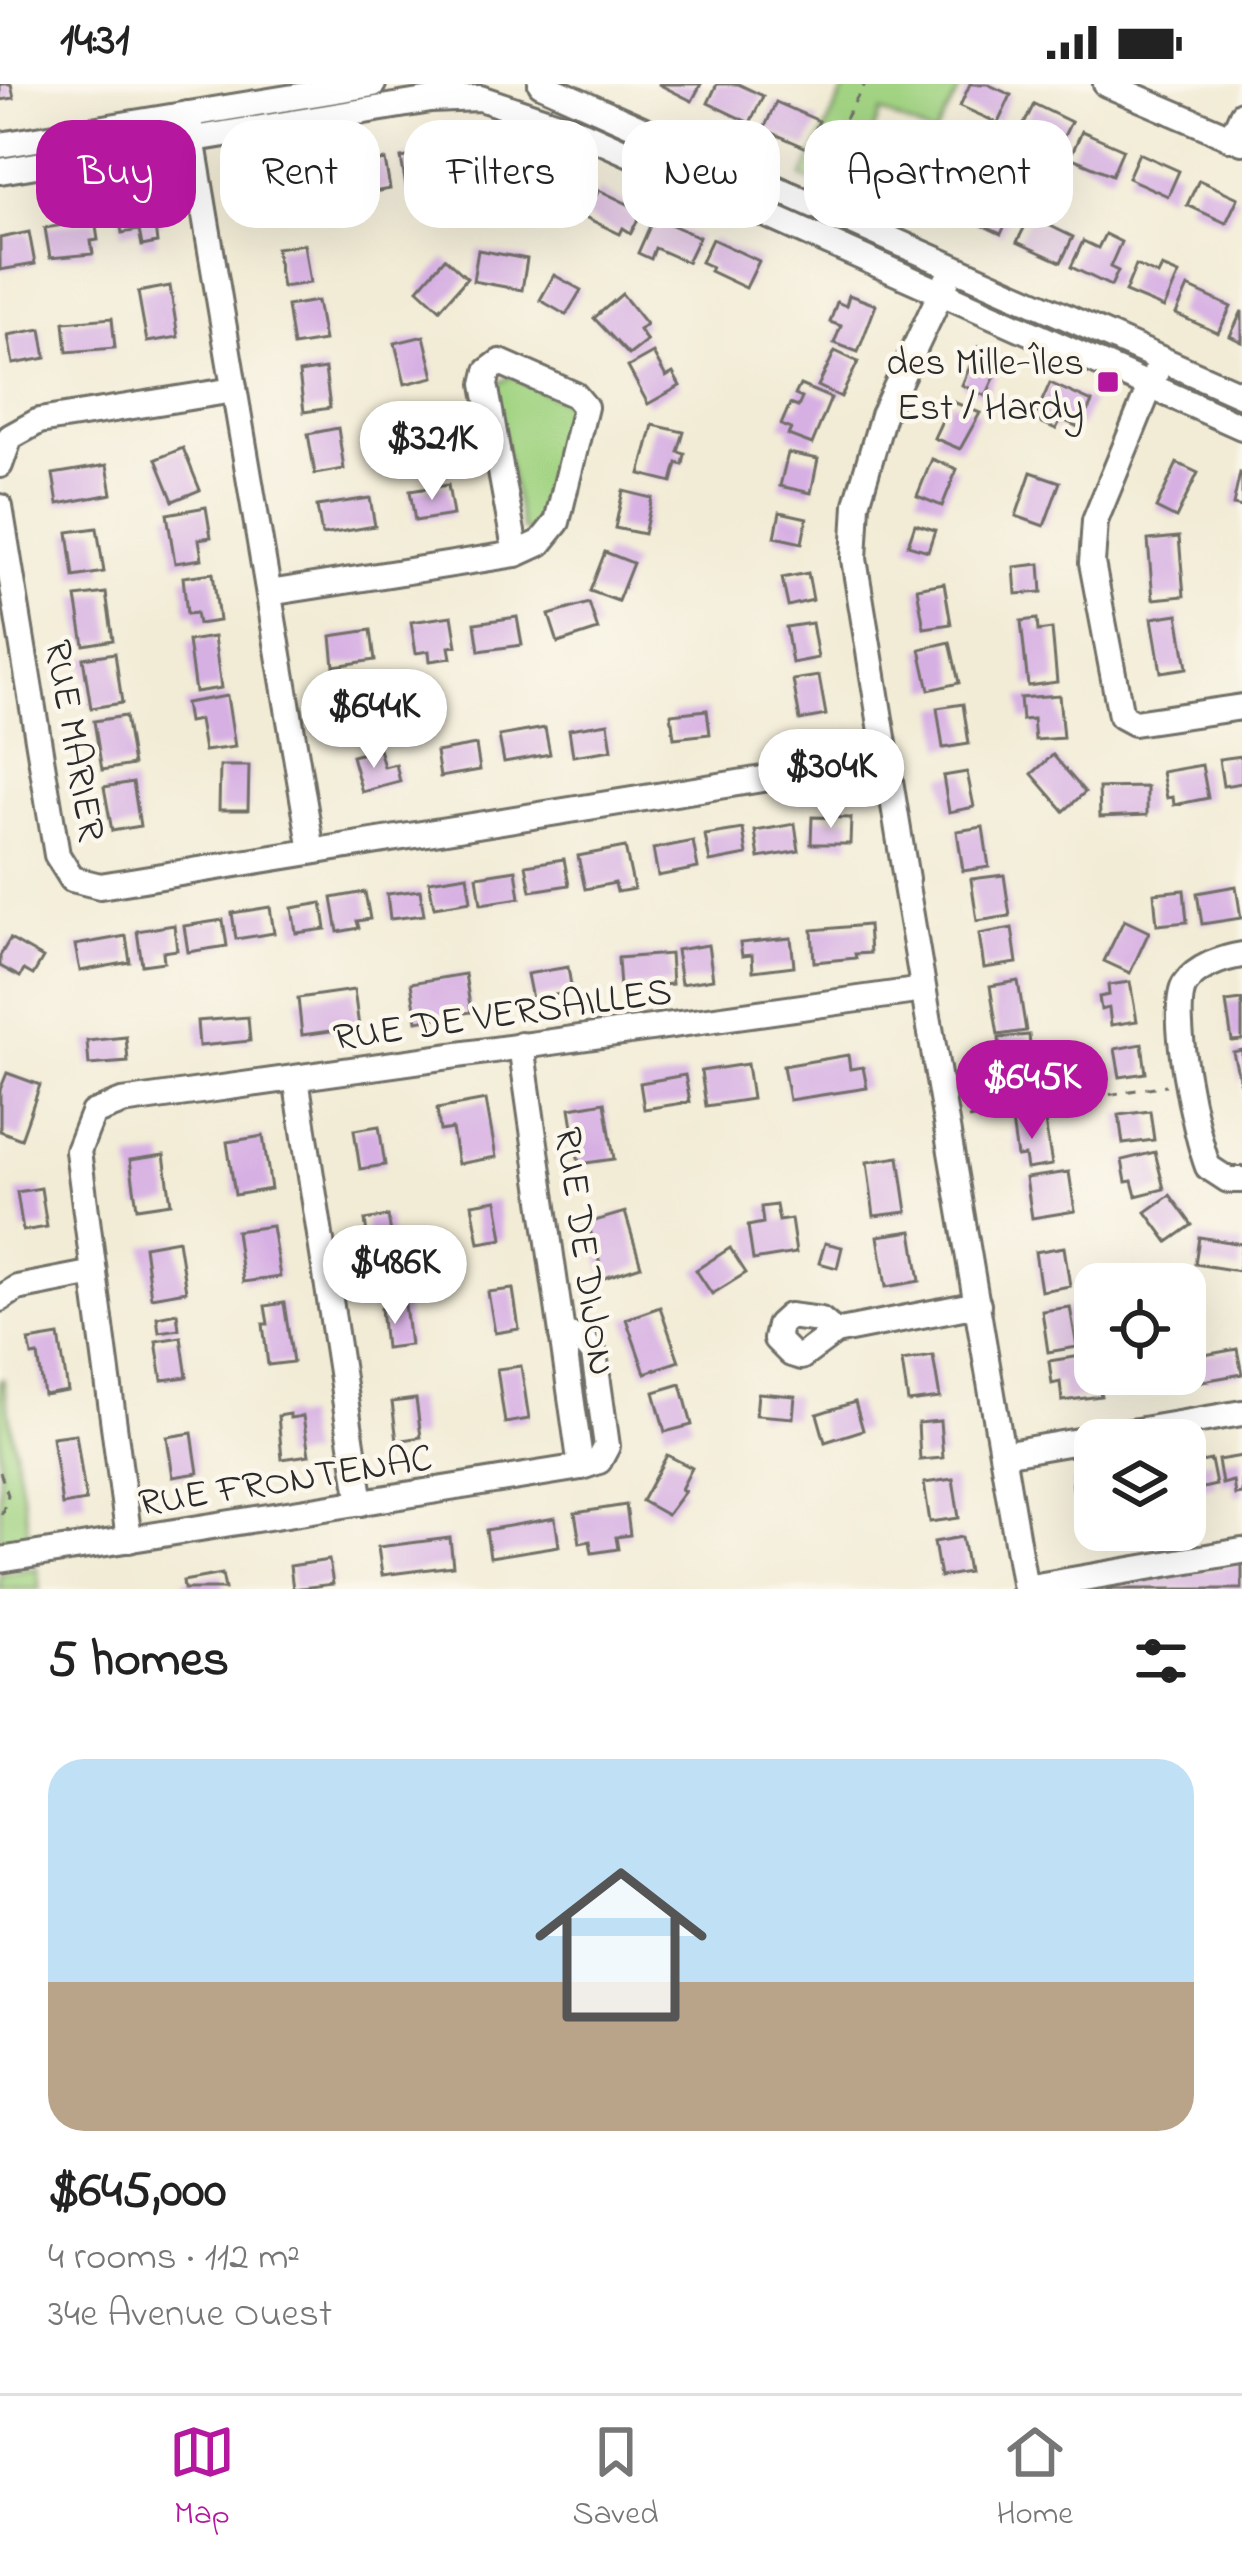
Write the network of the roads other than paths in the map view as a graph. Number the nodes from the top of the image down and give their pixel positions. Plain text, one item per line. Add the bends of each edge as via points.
1 (373, 84) edge
2 (541, 84) edge
3 (1106, 84) edge
4 (481, 91) edge
5 (1242, 114) edge
6 (196, 126) edge
7 (196, 126) edge
8 (1237, 140) edge
9 (36, 142) edge
10 (0, 145) edge
11 (36, 163) edge
12 (196, 163) edge
13 (0, 171) edge
14 (953, 266) junction
15 (940, 293) junction
16 (1162, 360) junction
17 (1149, 387) junction
18 (234, 390) junction
19 (1242, 395) edge
20 (1242, 427) edge
21 (0, 466) edge
22 (0, 507) edge
23 (516, 554) junction
24 (268, 593) junction
25 (1242, 707) edge
26 (886, 759) junction
27 (312, 850) junction
28 (1242, 955) edge
29 (923, 990) junction
30 (521, 1046) junction
31 (296, 1078) junction
32 (1242, 1180) edge
33 (94, 1273) junction
34 (0, 1299) edge
35 (978, 1304) junction
36 (835, 1333) dead end
37 (1242, 1413) edge
38 (1003, 1454) junction
39 (581, 1468) joint
40 (361, 1503) junction
41 (129, 1540) junction
42 (1242, 1551) edge
43 (0, 1560) edge
44 (1025, 1588) edge

1 - 6 street
2 - 14 street
3 - 8 street
4 - 7 street
4 - 15 street
5 - 8 street
9 - 10 street
11 - 13 street
12 - 18 street
14 - 15 street
14 - 16 street
15 - 17 street
15 - 26 street via 883,415 857,504 854,560
16 - 17 street
16 - 19 street
17 - 20 street
17 - 25 street via 1095,521 1092,563 1121,716 1134,723
18 - 21 street via 39,421 10,437
18 - 24 street
22 - 27 street, RUE MARIER via 57,855 72,879 100,886
23 - 23 street via 540,543 557,522 585,407 500,362 485,384
23 - 24 street
24 - 27 street
26 - 27 street, RUE MARIER
26 - 29 street
28 - 32 street via 1219,959 1185,982 1178,1006 1208,1167
29 - 30 street, RUE DE VERSAILLES
29 - 35 street
30 - 31 street, RUE DE VERSAILLES
30 - 39 street, RUE DE DIJON
31 - 33 street, RUE DE VERSAILLES via 93,1113 78,1150
31 - 40 street
33 - 34 street via 17,1288
33 - 41 street
35 - 36 street
35 - 38 street
37 - 38 street
38 - 44 street
39 - 40 street, RUE FRONTENAC
40 - 41 street, RUE FRONTENAC
41 - 43 street, RUE FRONTENAC
42 - 44 street

